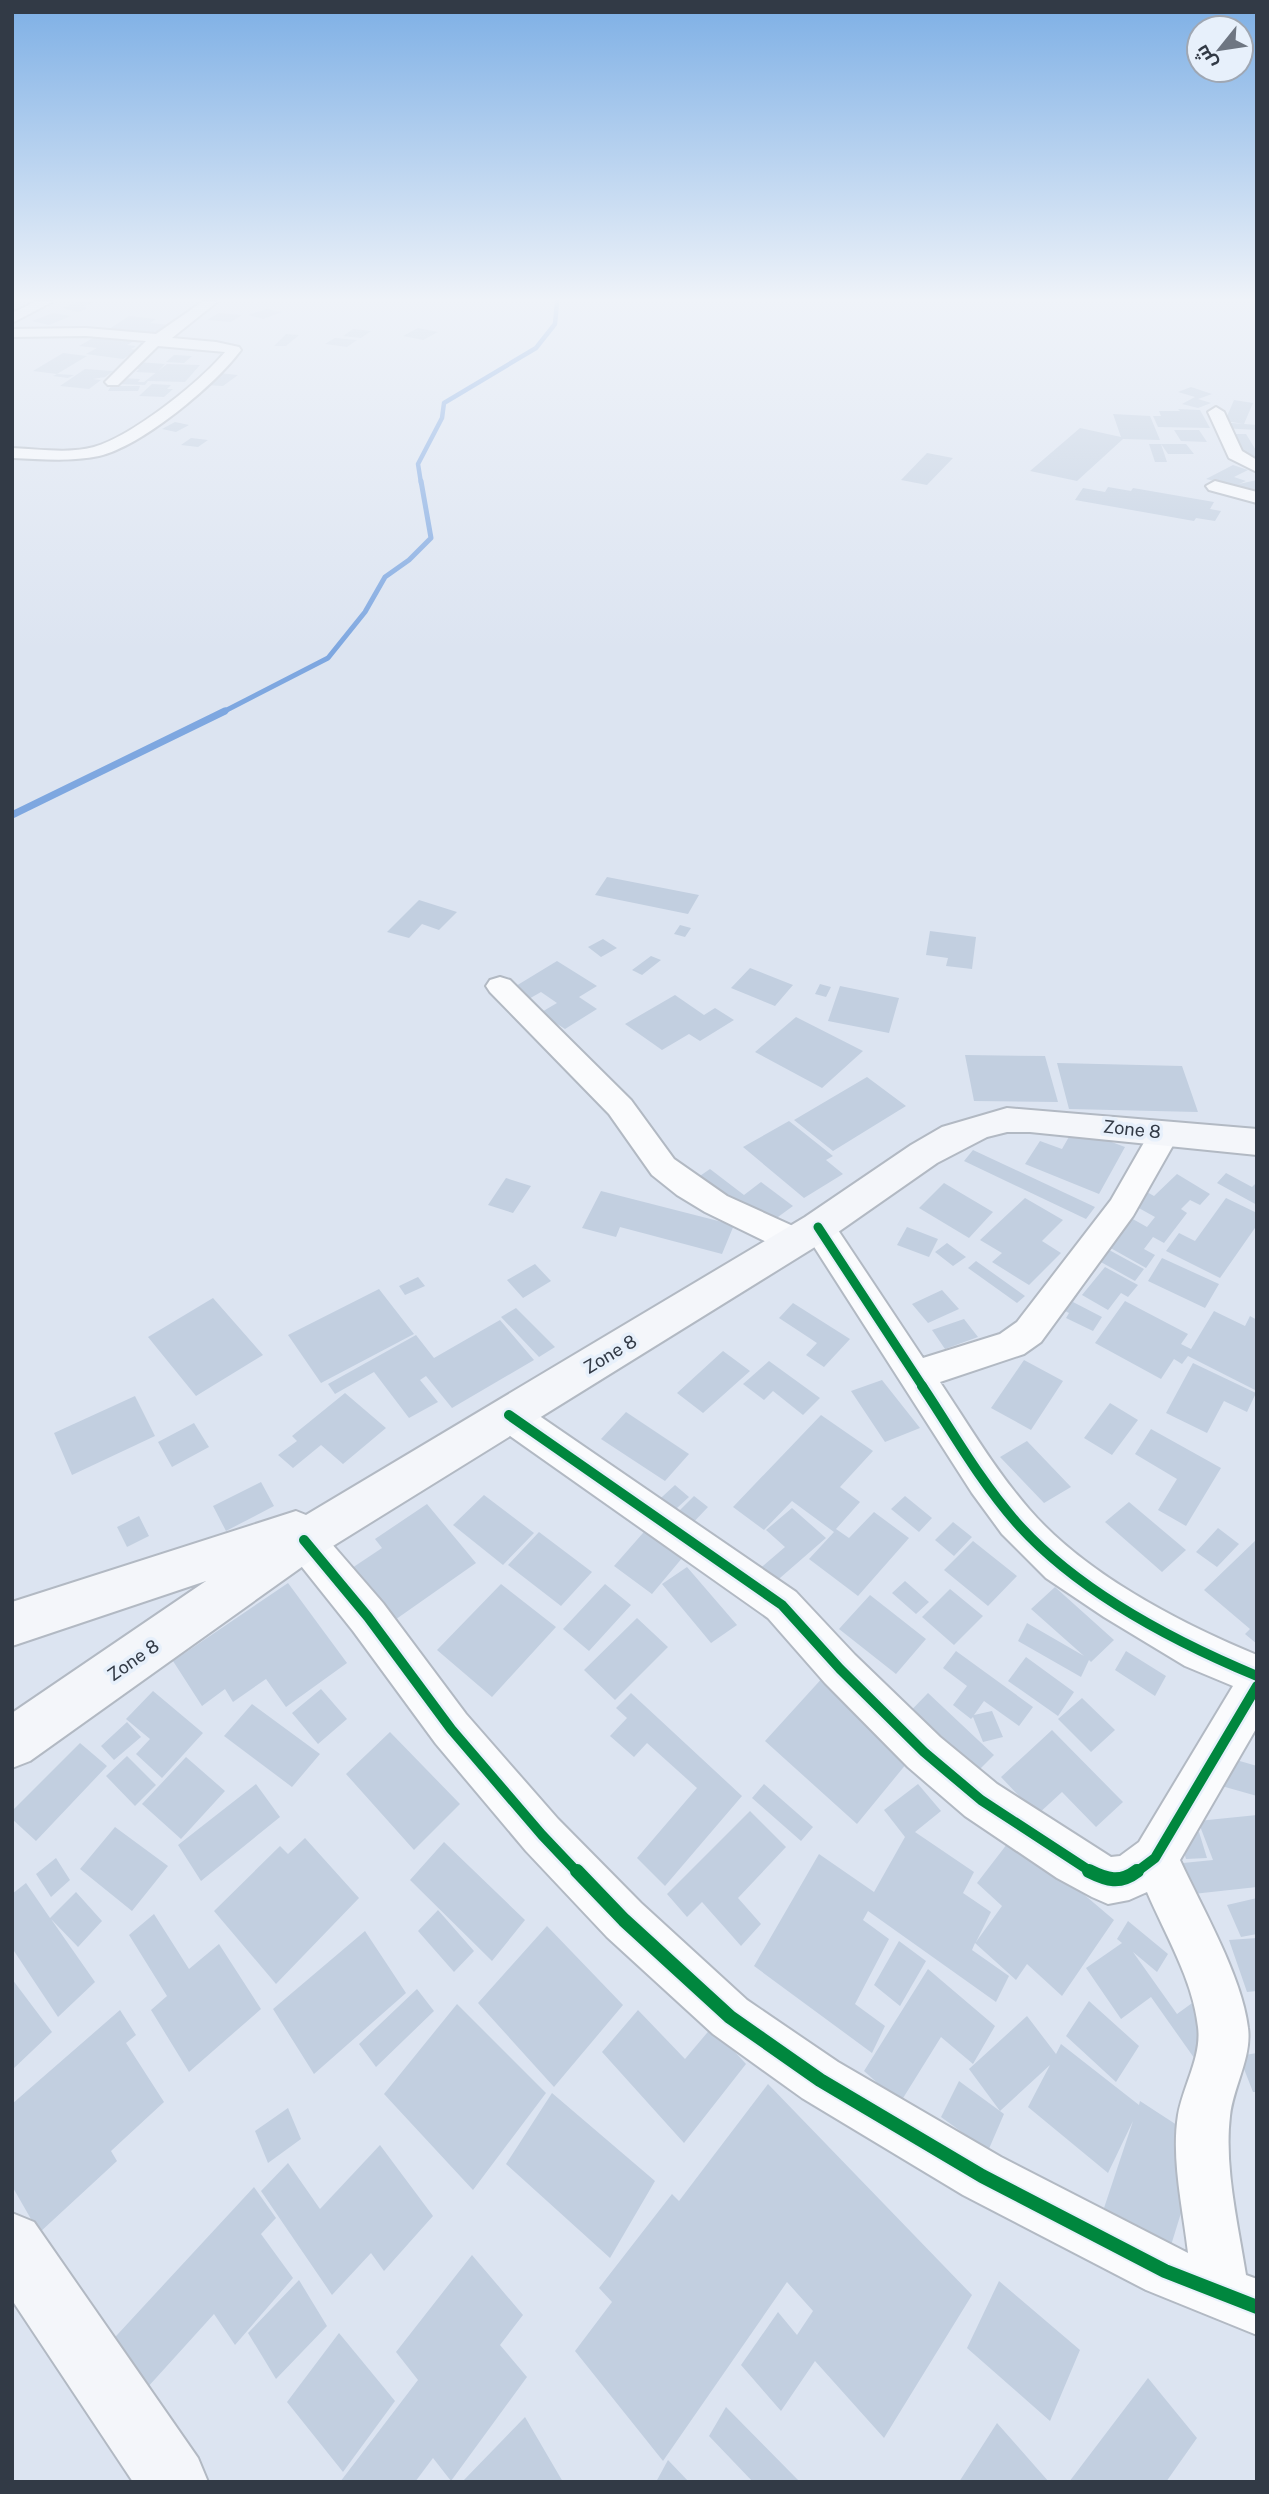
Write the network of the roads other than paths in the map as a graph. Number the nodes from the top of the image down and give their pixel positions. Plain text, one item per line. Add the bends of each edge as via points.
1 (154, 418) edge
2 (1219, 418) edge
3 (12, 453) edge
4 (1257, 467) edge
5 (1215, 486) dead end
6 (1257, 498) edge
7 (500, 986) dead end
8 (1165, 1133) junction
9 (1257, 1142) edge
10 (806, 1234) junction
11 (915, 1375) junction
12 (509, 1415) junction
13 (323, 1528) junction
14 (12, 1624) edge
15 (1257, 1676) edge
16 (1257, 1686) edge
17 (12, 1743) edge
18 (1154, 1857) junction
19 (12, 2244) edge
20 (1239, 2300) edge
21 (174, 2482) edge

1 - 3 street via 101,451
2 - 4 street via 1235,454
5 - 6 street
7 - 10 street via 620,1107 663,1167 716,1204
8 - 9 main road, Zone 8
8 - 10 main road, Zone 8 via 1030,1119 978,1127 924,1154
8 - 11 street via 1122,1208 1029,1332 1012,1344
10 - 11 street
10 - 12 main road, Zone 8
11 - 15 street via 1016,1522 1060,1565 1200,1652
12 - 13 main road, Zone 8
12 - 18 street via 782,1605 914,1743 981,1800 1073,1863 1108,1881 1129,1877
13 - 14 main road
13 - 17 main road, Zone 8
13 - 20 street via 368,1616 451,1729 542,1835 624,1920 730,2017 820,2080 982,2176 1165,2271
16 - 18 street
18 - 20 street via 1210,1980 1223,2024 1203,2139 1206,2183
19 - 21 main road

